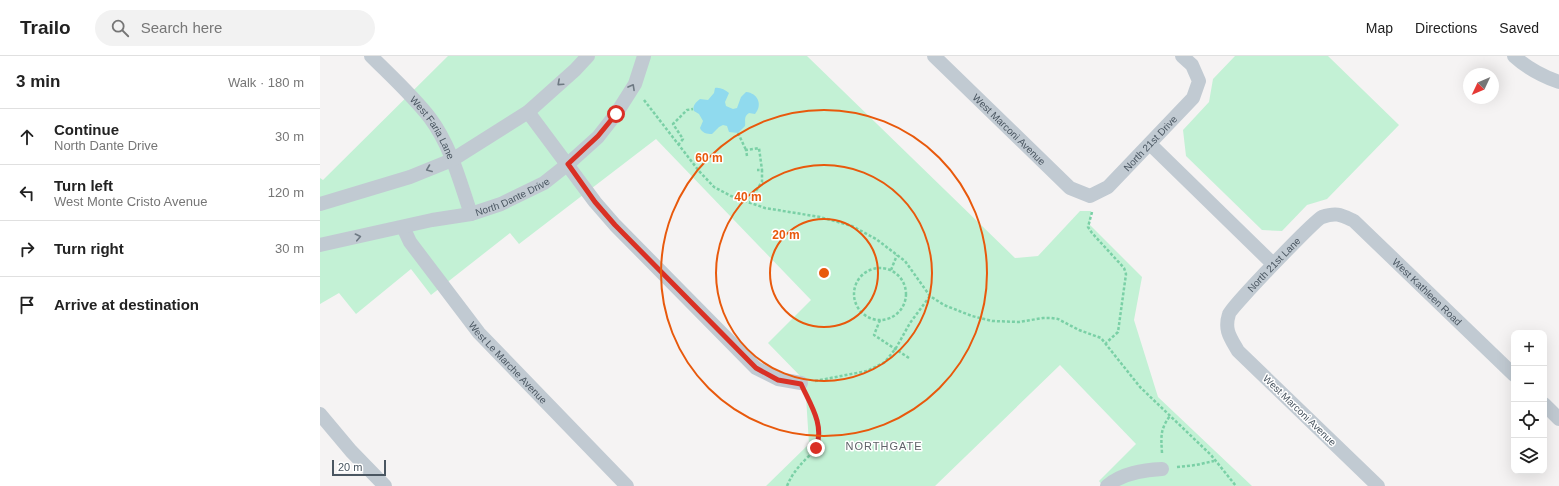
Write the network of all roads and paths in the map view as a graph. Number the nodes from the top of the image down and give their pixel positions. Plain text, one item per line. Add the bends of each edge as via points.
1 (372, 56) edge
2 (588, 56) edge
3 (644, 56) edge
4 (934, 56) edge
5 (1182, 56) edge
6 (1514, 56) edge
7 (1559, 82) edge
8 (635, 84) junction
9 (693, 109) dead end
10 (528, 112) junction
11 (738, 133) dead end
12 (1150, 144) junction
13 (678, 145) junction
14 (746, 150) junction
15 (747, 156) dead end
16 (452, 160) junction
17 (568, 164) junction
18 (757, 170) dead end
19 (762, 170) junction
20 (1090, 196) junction
21 (320, 204) edge
22 (750, 204) junction
23 (471, 214) junction
24 (1337, 214) joint
25 (403, 227) junction
26 (320, 245) edge
27 (897, 255) junction
28 (1273, 264) junction
29 (891, 270) junction
30 (930, 296) junction
31 (880, 320) junction
32 (1227, 331) joint
33 (1106, 343) junction
34 (896, 348) junction
35 (909, 358) dead end
36 (1511, 372) edge
37 (801, 384) junction
38 (1547, 407) edge
39 (320, 414) edge
40 (1170, 416) junction
41 (1559, 419) edge
42 (1214, 461) junction
43 (1162, 469) junction
44 (385, 486) edge
45 (627, 486) edge
46 (788, 486) edge
47 (1107, 486) edge
48 (1236, 486) edge
49 (1378, 486) edge

1 - 16 street, West Faria Lane via 430,119
2 -> 10 street
3 - 8 street, North Dante Drive
4 - 20 street, West Marconi Avenue via 1070,188
5 - 12 street, North 21st Drive via 1192,65 1199,81 1193,98
6 - 7 street via 1546,78
8 - 13 path via 647,106
17 -> 8 street, North Dante Drive via 598,136
9 - 13 path via 687,110 673,124 683,139
10 - 16 street
10 - 17 street
11 - 14 path
12 - 20 street, North 21st Drive via 1108,187
12 - 28 street
13 - 22 path via 714,187
14 - 15 path
14 - 19 path via 759,148
16 -> 21 street via 410,177
16 - 23 street, West Faria Lane
17 - 23 street, North Dante Drive via 544,183 501,204
17 - 37 street via 615,225 756,368 778,380
18 - 19 path
19 - 22 path via 762,182
20 - 33 path via 1093,208 1088,227 1124,268 1126,274 1118,332
22 - 27 path via 820,217 852,226
23 - 25 street, North Dante Drive
24 - 28 street, North 21st Lane via 1321,218
24 - 36 street, West Kathleen Road via 1354,221
26 -> 25 street, North Dante Drive
25 - 45 street, West Le Marche Avenue via 410,242 479,333
27 - 29 path
27 - 30 path via 905,261
28 - 32 street, North 21st Lane via 1229,312
29 - 31 path via 903,282 906,291 905,301 892,317
29 - 31 path via 873,269 861,276 855,287 854,299 859,310 867,317
30 - 33 path via 944,305 992,321 1058,319 1101,338
30 - 34 path
31 - 34 path via 874,334
32 - 49 street, West Marconi Avenue via 1238,351
33 - 40 path via 1140,387
34 - 35 path
34 - 37 path via 885,362 866,371
37 - 46 path via 816,416 820,439 816,448 794,471
38 - 41 street
39 - 44 street
40 - 42 path
40 - 43 path via 1161,433
42 - 43 path via 1196,466
42 - 48 path
43 - 47 street via 1141,470 1113,480

